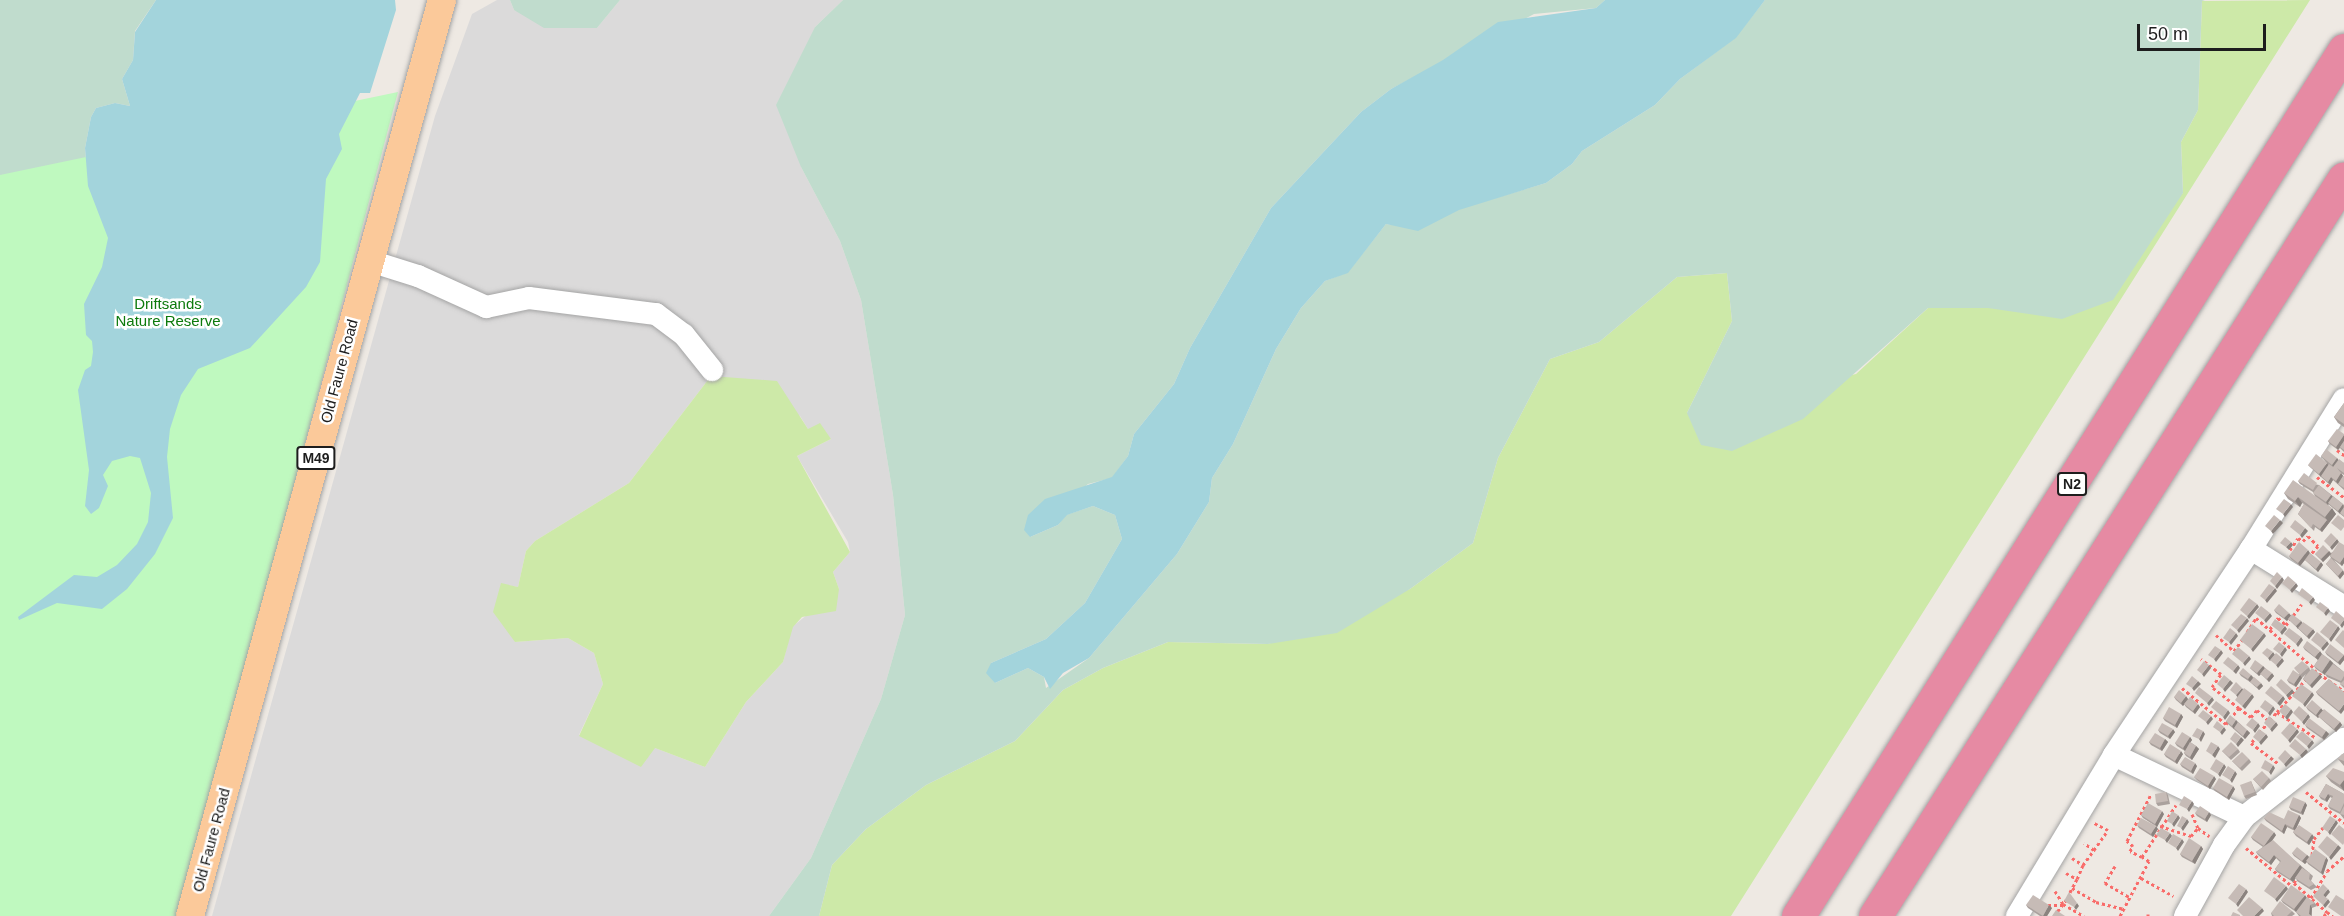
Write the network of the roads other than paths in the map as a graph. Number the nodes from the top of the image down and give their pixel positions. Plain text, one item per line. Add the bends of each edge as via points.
1 (442, 0) edge
2 (2344, 50) edge
3 (2344, 178) edge
4 (370, 261) junction
5 (712, 370) dead end
6 (2344, 399) edge
7 (2251, 549) junction
8 (2344, 607) edge
9 (2338, 744) edge
10 (2114, 755) junction
11 (2244, 817) junction
12 (2187, 912) edge
13 (190, 916) edge
14 (1798, 916) edge
15 (1875, 916) edge
16 (2017, 916) edge

1 - 4 main road, Old Faure Road / M49
2 - 14 highway, N2
3 - 15 highway
4 - 5 street via 418,276 486,307 529,298 656,314 684,335
4 - 13 main road, Old Faure Road / M49
6 - 7 street
7 - 8 street
7 - 10 street
9 - 11 street
10 - 11 street
10 - 16 street
11 - 12 street

